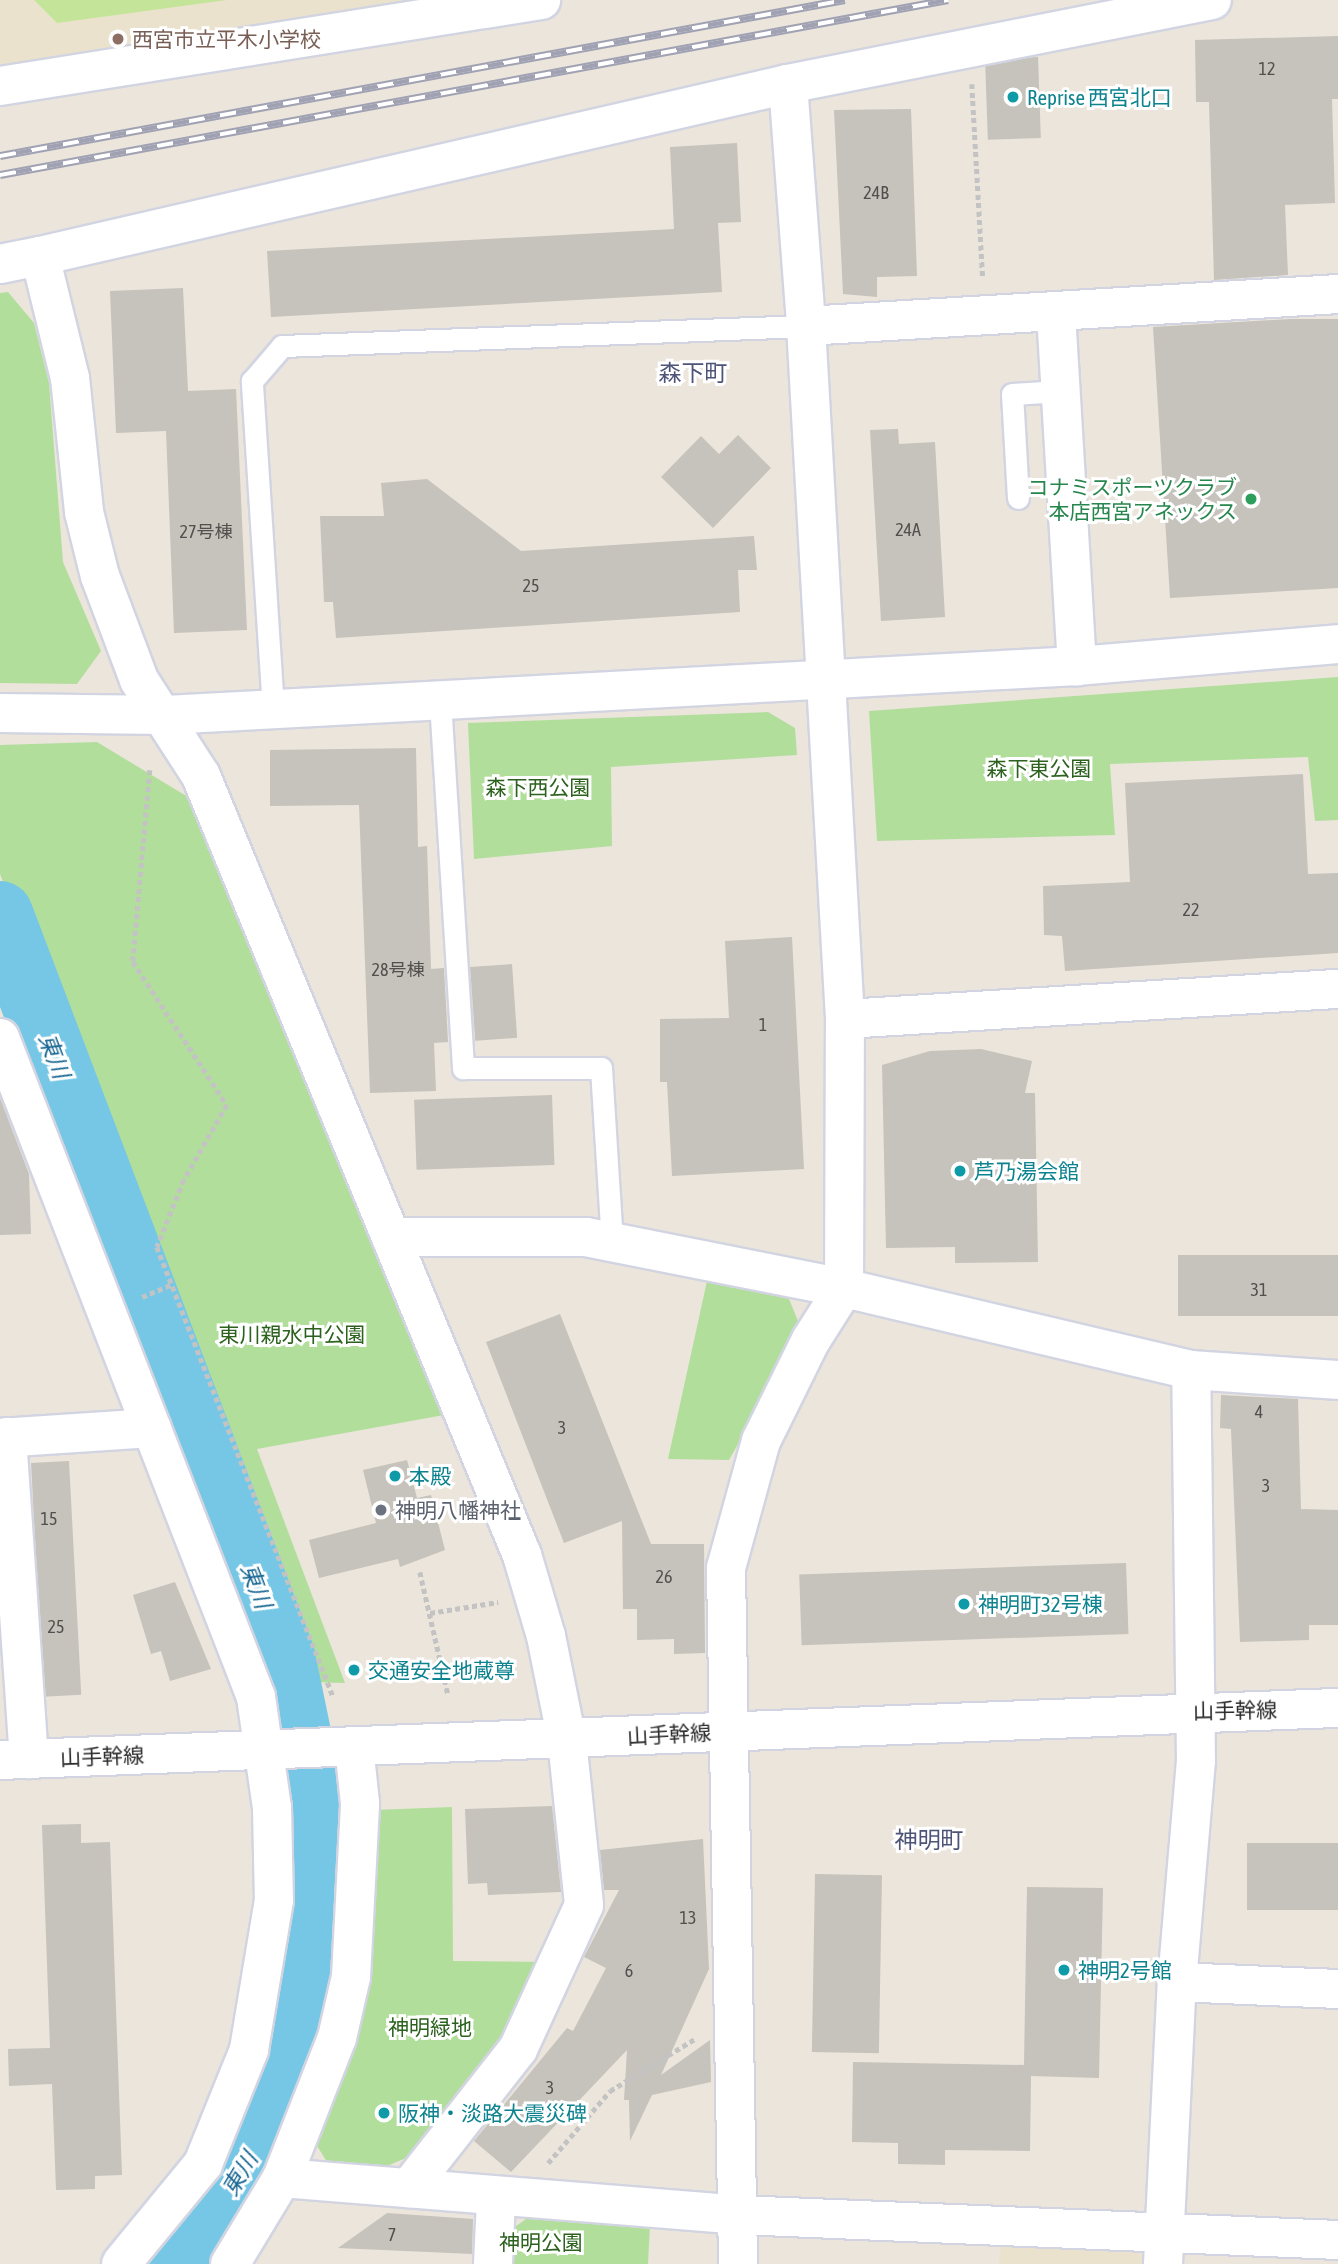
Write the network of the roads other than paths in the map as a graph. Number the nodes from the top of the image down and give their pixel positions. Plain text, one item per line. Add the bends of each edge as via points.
1 (541, 0) edge
2 (1212, 0) edge
3 (788, 84) junction
4 (0, 86) edge
5 (40, 256) junction
6 (0, 264) edge
7 (1338, 294) edge
8 (1056, 313) junction
9 (806, 326) junction
10 (1061, 391) junction
11 (1018, 498) dead end
12 (1338, 644) edge
13 (1077, 666) junction
14 (827, 681) junction
15 (440, 701) junction
16 (272, 709) junction
17 (0, 713) edge
18 (166, 715) junction
19 (1338, 989) edge
20 (845, 1019) junction
21 (2, 1046) edge
22 (394, 1237) junction
23 (612, 1242) junction
24 (844, 1288) junction
25 (1191, 1370) junction
26 (1338, 1380) edge
27 (152, 1428) junction
28 (3, 1437) edge
29 (1338, 1708) edge
30 (1195, 1711) junction
31 (730, 1731) junction
32 (568, 1740) junction
33 (345, 1746) junction
34 (270, 1749) junction
35 (15, 1760) edge
36 (1177, 1982) junction
37 (1338, 1989) edge
38 (282, 2178) junction
39 (409, 2188) junction
40 (510, 2201) junction
41 (739, 2215) junction
42 (1338, 2241) edge
43 (1164, 2248) edge
44 (121, 2264) edge
45 (230, 2264) edge
46 (493, 2264) edge
47 (738, 2264) edge

1 - 4 street
2 - 3 street
3 - 5 street
3 - 9 street
5 - 6 street
5 - 18 street via 70,378 85,512 100,576 139,680
7 - 8 street
8 - 9 street
8 - 10 street
9 - 14 street
9 - 16 lane via 282,346 252,381
10 - 11 lane via 1012,394
10 - 13 street
12 - 13 street
13 - 14 street
14 - 15 street
14 - 20 street
15 - 16 street
15 - 23 lane via 463,1068 601,1068
16 - 18 street
17 - 18 street
18 - 22 street via 201,776
19 - 20 street
20 - 24 street
21 - 27 street
22 - 23 street
22 - 32 street via 536,1596
23 - 24 street
24 - 25 street
24 - 31 street via 761,1441 726,1568
25 - 26 street
25 - 30 street
27 - 28 street
27 - 34 street via 256,1697
28 - 35 street
29 - 30 street, 山手幹線
30 - 31 street, 山手幹線
30 - 36 street
31 - 32 street, 山手幹線
31 - 41 street
32 - 33 street, 山手幹線
32 - 39 street via 584,1905 518,2049
33 - 34 street, 山手幹線
33 - 38 street via 360,1803 351,1977 337,2038
34 - 35 street, 山手幹線
34 - 44 street via 274,1900 249,2050 203,2164
36 - 37 street
36 - 43 street
38 - 39 street
38 - 45 street
39 - 40 street
40 - 41 street
40 - 46 street
41 - 43 street
41 - 47 street
42 - 43 street

